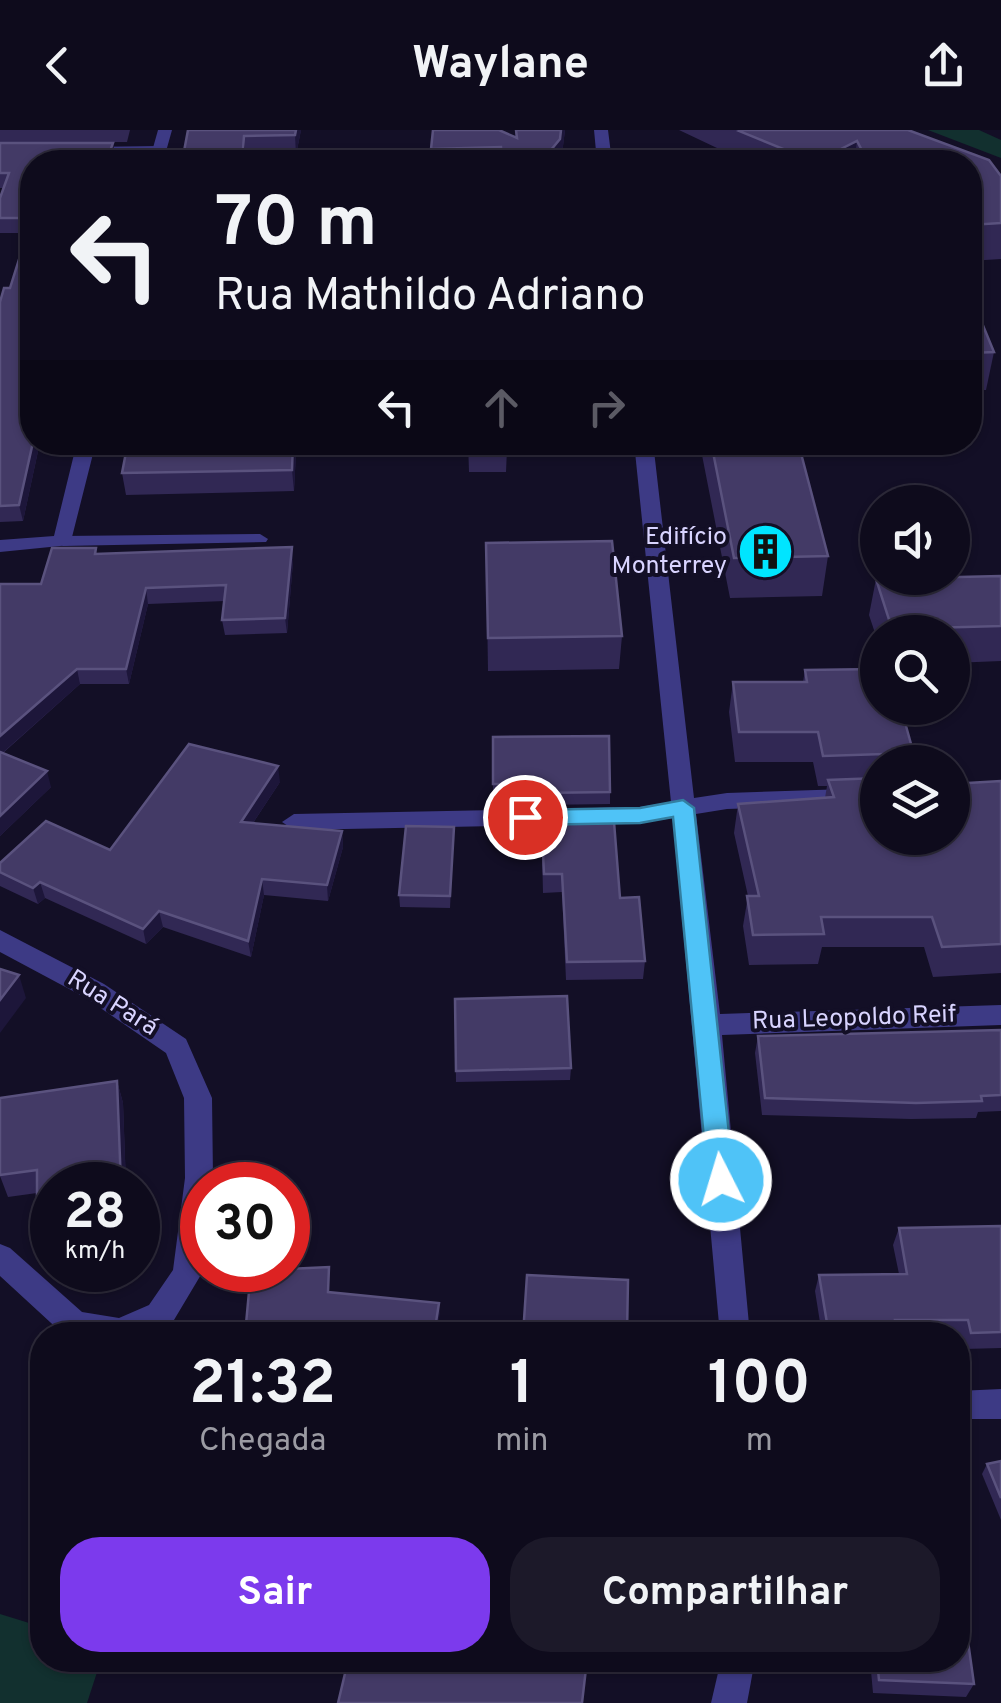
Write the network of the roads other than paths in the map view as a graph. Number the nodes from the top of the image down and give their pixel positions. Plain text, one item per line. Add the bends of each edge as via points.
1 (84, 455) edge
2 (645, 455) edge
3 (260, 538) dead end
4 (63, 541) junction
5 (0, 546) edge
6 (860, 797) edge
7 (683, 808) junction
8 (294, 822) edge
9 (0, 940) edge
10 (1001, 1015) edge
11 (708, 1025) junction
12 (0, 1257) edge
13 (72, 1322) edge
14 (144, 1322) edge
15 (733, 1322) edge
16 (1001, 1404) edge
17 (970, 1405) edge
18 (735, 1672) edge
19 (729, 1703) edge

1 - 4 street
2 - 7 street
3 - 4 lane
4 - 5 street
6 - 7 street
7 - 8 street via 640,815
7 - 11 street
9 - 14 street, Rua Pará via 95,991 177,1046 198,1098 198,1178 187,1273 160,1315
10 - 11 street, Rua Leopoldo Reif
11 - 15 street
12 - 13 street, Rua Pará
16 - 17 street
18 - 19 street

